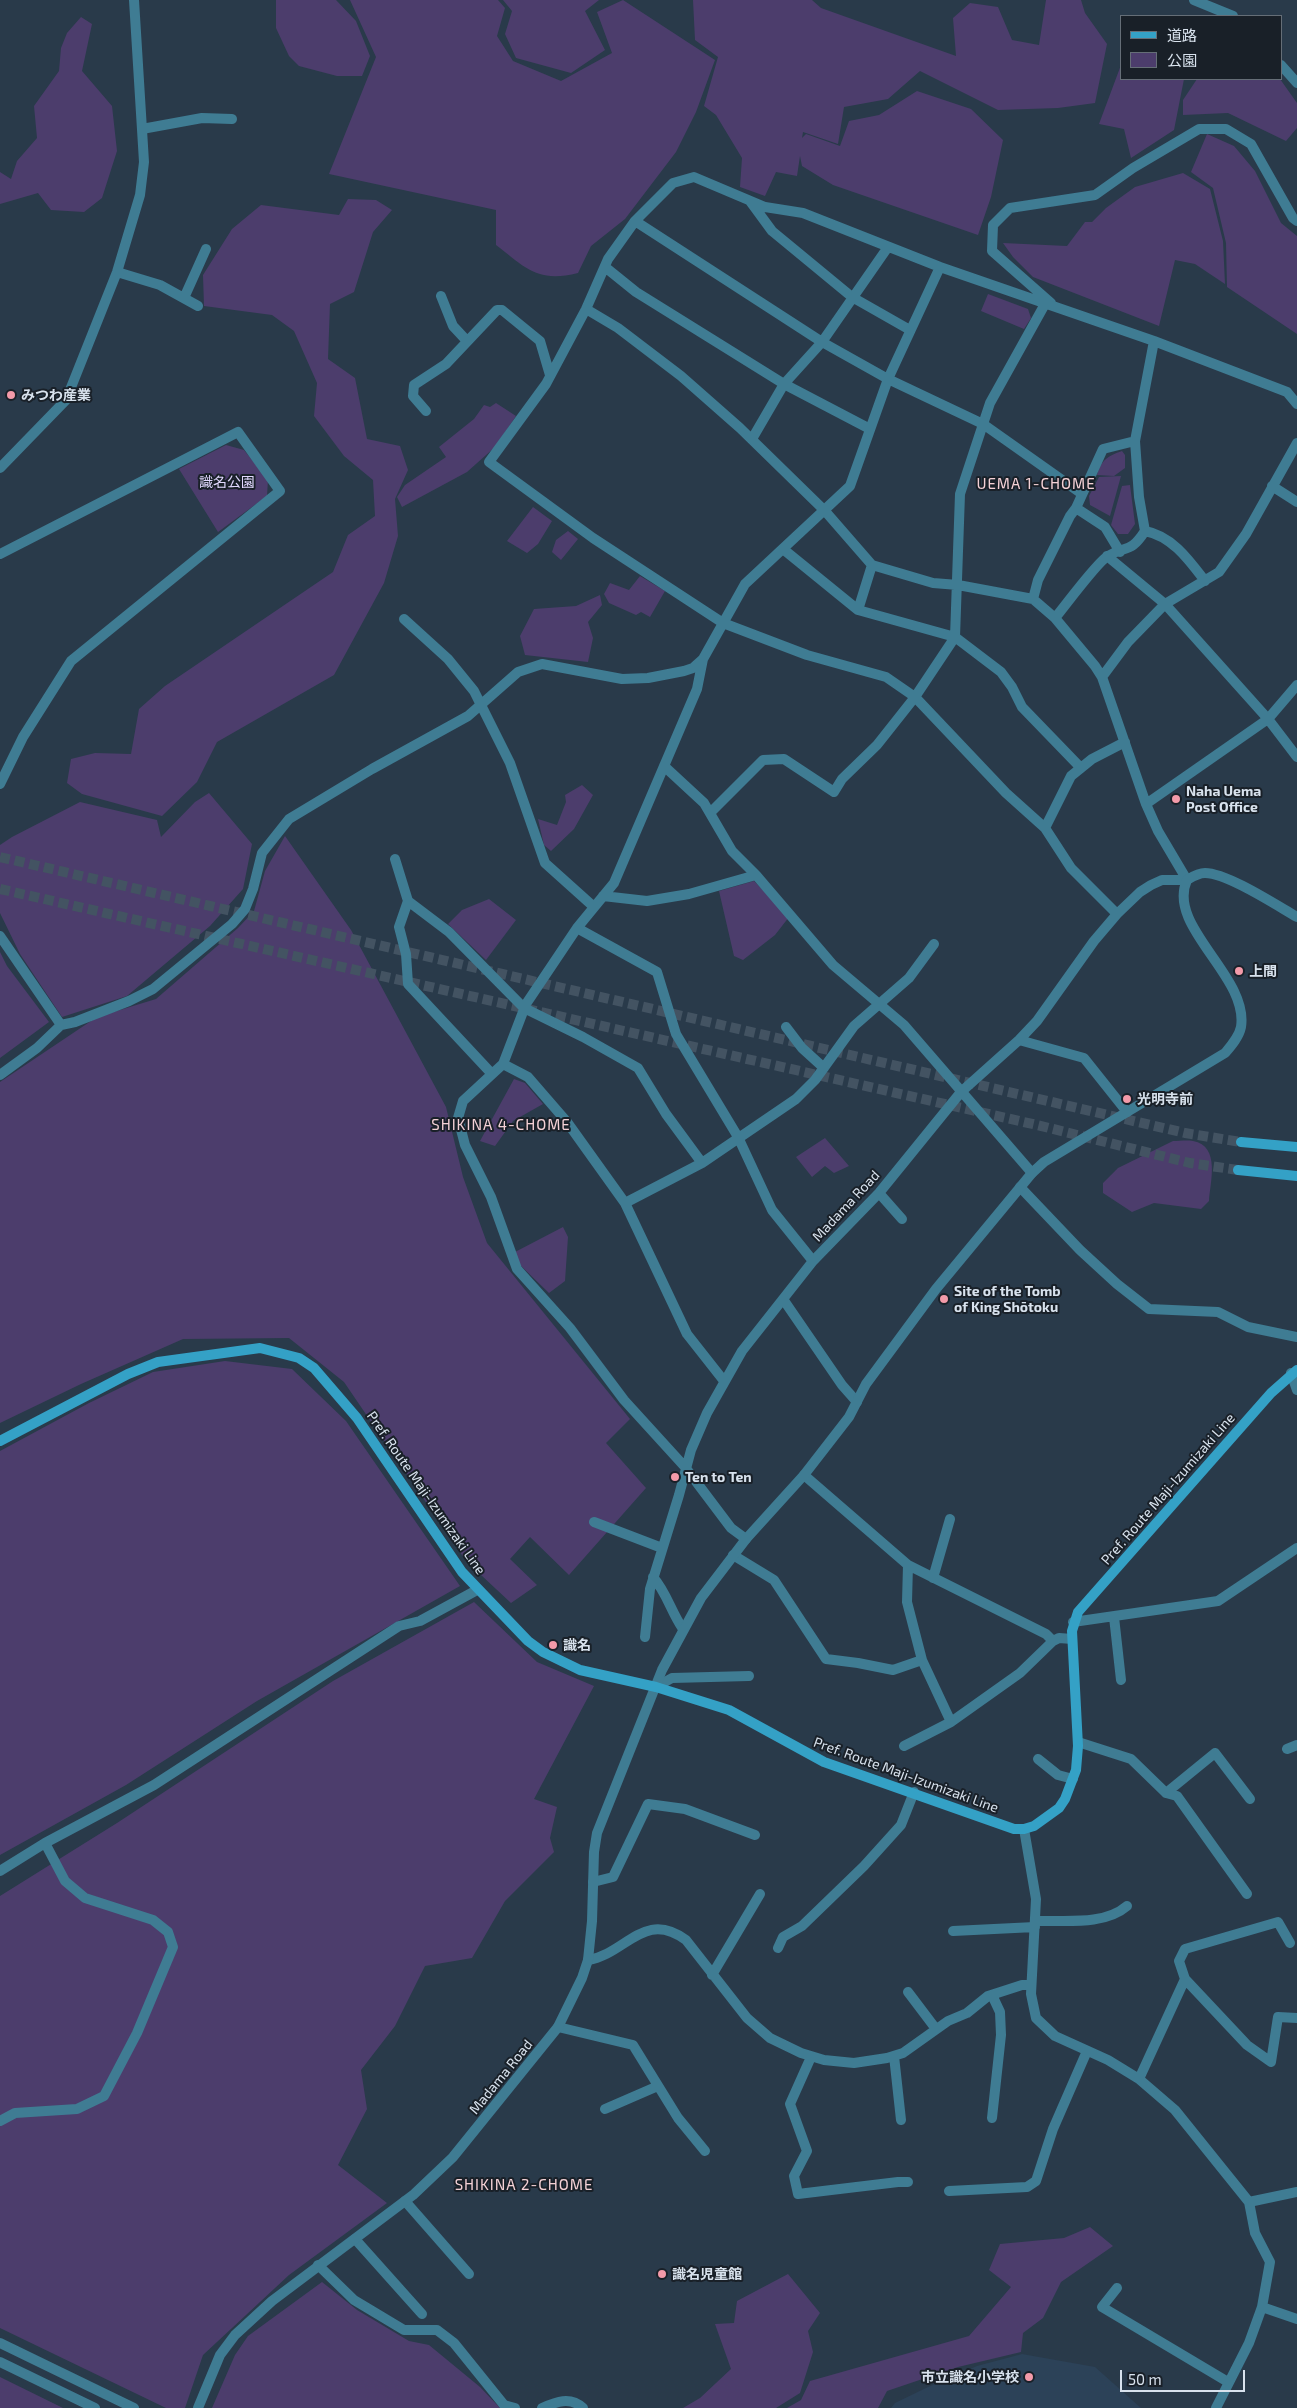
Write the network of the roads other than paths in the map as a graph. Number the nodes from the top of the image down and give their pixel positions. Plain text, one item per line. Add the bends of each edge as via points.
1 (134, 0) edge
2 (1194, 0) edge
3 (1231, 15) edge
4 (1282, 66) edge
5 (1297, 83) edge
6 (232, 119) dead end
7 (142, 130) junction
8 (750, 201) junction
9 (635, 221) junction
10 (1297, 221) edge
11 (888, 247) junction
12 (206, 249) dead end
13 (604, 267) junction
14 (940, 267) junction
15 (117, 272) junction
16 (440, 296) dead end
17 (852, 297) junction
18 (184, 298) junction
19 (1045, 304) junction
20 (198, 306) dead end
21 (1056, 307) junction
22 (586, 309) junction
23 (910, 330) junction
24 (467, 341) junction
25 (1154, 341) junction
26 (822, 342) junction
27 (550, 375) junction
28 (888, 379) junction
29 (784, 384) junction
30 (1297, 404) edge
31 (426, 411) dead end
32 (983, 424) junction
33 (870, 429) junction
34 (752, 439) junction
35 (1135, 441) junction
36 (1297, 443) edge
37 (0, 468) edge
38 (1272, 486) junction
39 (1082, 494) junction
40 (1297, 502) edge
41 (1076, 508) junction
42 (825, 512) junction
43 (1144, 531) junction
44 (784, 549) junction
45 (1120, 552) junction
46 (0, 554) edge
47 (1107, 556) junction
48 (872, 565) junction
49 (1205, 581) junction
50 (958, 585) junction
51 (1033, 599) junction
52 (1165, 604) junction
53 (858, 610) junction
54 (1055, 618) junction
55 (404, 619) dead end
56 (723, 623) junction
57 (955, 637) junction
58 (703, 659) junction
59 (1102, 677) junction
60 (1297, 685) edge
61 (915, 696) junction
62 (480, 704) junction
63 (1268, 719) junction
64 (1125, 742) junction
65 (1297, 757) edge
66 (664, 766) junction
67 (1080, 767) junction
68 (0, 784) edge
69 (1146, 804) junction
70 (710, 813) junction
71 (1045, 828) junction
72 (395, 859) dead end
73 (756, 875) junction
74 (1187, 880) junction
75 (603, 896) junction
76 (408, 901) junction
77 (594, 907) junction
78 (1117, 914) junction
79 (1297, 917) edge
80 (577, 928) junction
81 (0, 936) edge
82 (934, 944) dead end
83 (878, 1004) junction
84 (524, 1008) junction
85 (61, 1025) junction
86 (786, 1027) dead end
87 (1019, 1040) junction
88 (503, 1064) junction
89 (824, 1068) junction
90 (492, 1074) junction
91 (0, 1075) edge
92 (961, 1092) junction
93 (1127, 1112) junction
94 (738, 1137) junction
95 (1241, 1142) tunnel mouth
96 (1297, 1147) edge
97 (702, 1163) junction
98 (1238, 1170) tunnel mouth
99 (1032, 1173) junction
100 (1297, 1176) edge
101 (1020, 1187) junction
102 (879, 1193) junction
103 (625, 1203) junction
104 (902, 1219) dead end
105 (813, 1261) junction
106 (783, 1299) junction
107 (1297, 1337) edge
108 (1294, 1372) edge
109 (724, 1381) junction
110 (1297, 1390) edge
111 (857, 1402) junction
112 (0, 1441) edge
113 (685, 1467) junction
114 (804, 1475) junction
115 (950, 1519) dead end
116 (594, 1522) dead end
117 (746, 1539) junction
118 (662, 1548) junction
119 (1297, 1548) edge
120 (733, 1555) junction
121 (908, 1566) junction
122 (653, 1577) junction
123 (933, 1578) junction
124 (477, 1590) junction
125 (1114, 1617) junction
126 (1073, 1622) junction
127 (684, 1629) junction
128 (645, 1637) dead end
129 (1072, 1640) junction
130 (1053, 1641) junction
131 (922, 1660) junction
132 (749, 1676) dead end
133 (1121, 1680) dead end
134 (656, 1686) junction
135 (951, 1722) junction
136 (1078, 1742) junction
137 (904, 1746) dead end
138 (1038, 1759) dead end
139 (1073, 1779) junction
140 (914, 1792) junction
141 (1166, 1793) junction
142 (1250, 1799) dead end
143 (1024, 1829) junction
144 (756, 1835) dead end
145 (45, 1843) junction
146 (0, 1871) edge
147 (593, 1882) junction
148 (760, 1894) dead end
149 (1247, 1894) dead end
150 (1127, 1906) dead end
151 (1035, 1924) junction
152 (952, 1931) dead end
153 (1290, 1943) dead end
154 (778, 1948) dead end
155 (588, 1960) junction
156 (712, 1975) junction
157 (1185, 1979) junction
158 (1031, 1985) junction
159 (908, 1992) dead end
160 (992, 1994) junction
161 (1297, 2018) edge
162 (558, 2027) junction
163 (936, 2029) junction
164 (1087, 2051) junction
165 (894, 2056) junction
166 (811, 2057) junction
167 (1139, 2079) junction
168 (658, 2086) junction
169 (605, 2109) dead end
170 (992, 2118) dead end
171 (901, 2120) dead end
172 (0, 2121) edge
173 (705, 2151) dead end
174 (908, 2182) dead end
175 (949, 2192) dead end
176 (1297, 2192) edge
177 (405, 2201) junction
178 (1249, 2202) junction
179 (354, 2239) junction
180 (318, 2266) junction
181 (469, 2274) dead end
182 (1117, 2288) dead end
183 (1262, 2307) junction
184 (422, 2314) dead end
185 (1297, 2319) edge
186 (0, 2343) edge
187 (0, 2362) edge
188 (1228, 2382) junction
189 (95, 2408) edge
190 (134, 2408) edge
191 (198, 2408) edge
192 (515, 2408) edge
193 (542, 2408) edge
194 (583, 2408) edge
195 (1216, 2408) edge

1 - 7 street
2 - 3 street
4 - 5 street
6 - 7 street via 202,118
7 - 15 street via 144,162 140,195
8 - 9 street via 694,177 673,183
8 - 11 street via 765,207 803,213
8 - 17 street via 772,231
9 - 13 street
9 - 26 street
10 - 21 street via 1292,218 1251,144 1226,130 1199,129 1095,195 1010,208 992,225 992,251
11 - 14 street
11 - 17 street
12 - 18 street
13 - 22 street
13 - 29 street via 636,292
14 - 19 street
14 - 23 street
15 - 18 street via 160,285
15 - 37 street via 66,400
16 - 24 street via 453,326
17 - 23 street
17 - 26 street
18 - 20 street
19 - 21 street
19 - 32 street via 990,403
21 - 25 street
22 - 27 street
22 - 34 street via 618,328 681,376
23 - 28 street
24 - 27 street via 497,310 502,310 540,341
24 - 31 street via 446,364 414,385 413,396
25 - 30 street via 1287,392
25 - 35 street
26 - 28 street
26 - 29 street
27 - 56 street via 489,462 592,538
28 - 32 street
28 - 33 street
29 - 33 street
29 - 34 street
32 - 39 street
32 - 50 street via 960,494
33 - 42 street via 850,486
34 - 42 street
35 - 39 street via 1103,449
35 - 43 street
36 - 38 street
38 - 40 street
38 - 49 street via 1246,534 1219,572
39 - 41 street
41 - 45 street via 1105,527
41 - 51 street via 1038,580
42 - 44 street
42 - 48 street
43 - 45 street via 1137,544
43 - 49 street via 1156,533 1182,552
44 - 53 street
44 - 56 street via 745,584
45 - 47 street
46 - 68 street via 238,432 280,491 71,661 23,738
47 - 52 street
47 - 54 street
48 - 50 street via 933,584
48 - 53 street
49 - 52 street
50 - 51 street
50 - 57 street
51 - 54 street
52 - 59 street via 1128,642
52 - 63 street
53 - 57 street
54 - 59 street
55 - 62 street via 448,659 474,691
56 - 58 street
56 - 61 street via 807,655 886,677
57 - 61 street
57 - 67 street via 1001,672 1022,708
58 - 62 street via 693,668 648,678 622,679 542,664 530,666
58 - 66 street via 700,681
59 - 64 street
60 - 63 street
61 - 70 street via 877,745 842,779 834,792 784,759 763,760
61 - 71 street via 1006,793
62 - 77 street via 510,763 545,863
62 - 85 street via 468,716 289,820 262,853 245,909 232,924 153,989
63 - 65 street
63 - 69 street
64 - 67 street
64 - 69 street
66 - 70 street via 704,802
66 - 75 street via 614,883
67 - 71 street via 1071,776
69 - 74 street
70 - 73 street via 732,851
71 - 78 street via 1071,868
72 - 76 street
73 - 75 street via 688,894 647,901
73 - 83 street via 833,965
74 - 78 street, Madama Road via 1162,880 1151,885
74 - 79 street, Madama Road via 1206,873 1220,877
74 - 93 street, Madama Road via 1184,896 1187,913 1236,999 1241,1028 1225,1053
75 - 77 street
76 - 84 street via 449,932
76 - 90 street via 399,927 406,954 408,984
77 - 80 street
78 - 87 street, Madama Road via 1037,1021
80 - 84 street
80 - 94 street via 657,972 676,1034
81 - 85 street
82 - 83 street via 909,978
83 - 89 street via 854,1026
83 - 92 street via 904,1025
84 - 88 street
84 - 97 street via 638,1068
85 - 91 street via 37,1048
86 - 89 street via 802,1048
87 - 92 street, Madama Road
87 - 93 street via 1084,1058
88 - 90 street
88 - 103 street via 528,1077 567,1122
89 - 94 street via 796,1099
90 - 113 street via 463,1101 458,1118 465,1145 491,1197 517,1269 570,1328 624,1400
92 - 99 street
92 - 102 street, Madama Road
93 - 99 street, Madama Road via 1044,1162
94 - 97 street
94 - 105 street via 772,1210
95 - 96 main road
97 - 103 street
98 - 100 main road
99 - 101 street, Madama Road
101 - 107 street via 1080,1250 1148,1309 1218,1312 1248,1326
101 - 111 street, Madama Road via 936,1289 866,1384
102 - 104 street
102 - 105 street, Madama Road
103 - 109 street via 687,1334
105 - 106 street, Madama Road
106 - 109 street, Madama Road via 742,1351
106 - 111 street
108 - 110 street
108 - 126 main road, Pref. Route Maji-Izumizaki Line via 1265,1400 1084,1605
109 - 113 street, Madama Road via 694,1441
111 - 114 street, Madama Road
112 - 124 main road, Pref. Route Maji-Izumizaki Line via 128,1374 158,1362 260,1348 283,1353 314,1368 357,1418
113 - 117 street via 731,1528
113 - 118 street, Madama Road
114 - 117 street, Madama Road
114 - 121 street
115 - 123 street
116 - 118 street
117 - 120 street, Madama Road
118 - 122 street, Madama Road
119 - 125 street via 1218,1602
120 - 127 street, Madama Road via 701,1598
120 - 131 street via 774,1580 826,1659 893,1670
121 - 123 street
121 - 131 street via 906,1602
122 - 127 street via 664,1590
122 - 128 street, Madama Road
123 - 130 street via 1046,1634
124 - 134 main road, Pref. Route Maji-Izumizaki Line via 528,1641 559,1662 580,1670
124 - 145 street via 420,1621 399,1626 154,1785
125 - 126 street
125 - 133 street
126 - 129 main road
127 - 134 street, Madama Road
129 - 130 street via 1059,1638
129 - 136 main road
130 - 135 street via 1020,1673
131 - 135 street
132 - 134 street via 672,1678
134 - 140 main road, Pref. Route Maji-Izumizaki Line via 728,1710 824,1762
134 - 147 street, Madama Road via 597,1833
135 - 137 street
136 - 139 main road
136 - 141 street via 1131,1759
138 - 139 street via 1058,1775
139 - 143 main road via 1059,1808 1034,1826
140 - 143 main road, Pref. Route Maji-Izumizaki Line via 1003,1826
140 - 154 street via 901,1826 802,1926 783,1937
141 - 142 street via 1215,1753
141 - 149 street via 1177,1796
143 - 151 street via 1036,1899
144 - 147 street via 685,1809 648,1804 613,1877
145 - 146 street
145 - 172 street via 65,1881 85,1898 152,1920 168,1932 173,1947 137,2033 104,2096 77,2109 15,2113
147 - 155 street, Madama Road
148 - 156 street
150 - 151 street via 1118,1914 1103,1918
151 - 152 street
151 - 158 street
153 - 157 street via 1278,1922 1185,1950 1180,1961
155 - 156 street via 601,1958 645,1930 660,1930 675,1932 686,1940
155 - 162 street, Madama Road
156 - 166 street via 746,2018 770,2038
157 - 161 street via 1247,2045 1271,2062 1278,2017
157 - 167 street
158 - 160 street
158 - 164 street via 1032,2006 1041,2025 1055,2036
159 - 163 street
160 - 163 street via 967,2014
160 - 170 street via 1000,2012 1001,2035
162 - 168 street via 634,2045
162 - 177 street, Madama Road via 453,2157
163 - 165 street via 904,2053
164 - 167 street
164 - 175 street via 1053,2129 1036,2181 1027,2187
165 - 166 street via 854,2062
165 - 171 street
166 - 174 street via 790,2104 807,2151 794,2176 798,2194
167 - 178 street via 1175,2110
168 - 169 street
168 - 173 street via 678,2118
176 - 178 street
177 - 179 street, Madama Road
177 - 181 street
178 - 183 street via 1255,2233 1270,2262
179 - 180 street, Madama Road
179 - 184 street
180 - 191 street, Madama Road via 235,2335 220,2355
180 - 192 street via 354,2300 404,2330 437,2330 454,2343 504,2405
182 - 188 street via 1102,2307
183 - 185 street
183 - 188 street via 1249,2342
186 - 190 street
187 - 189 street
188 - 195 street
193 - 194 street via 560,2400 577,2403

